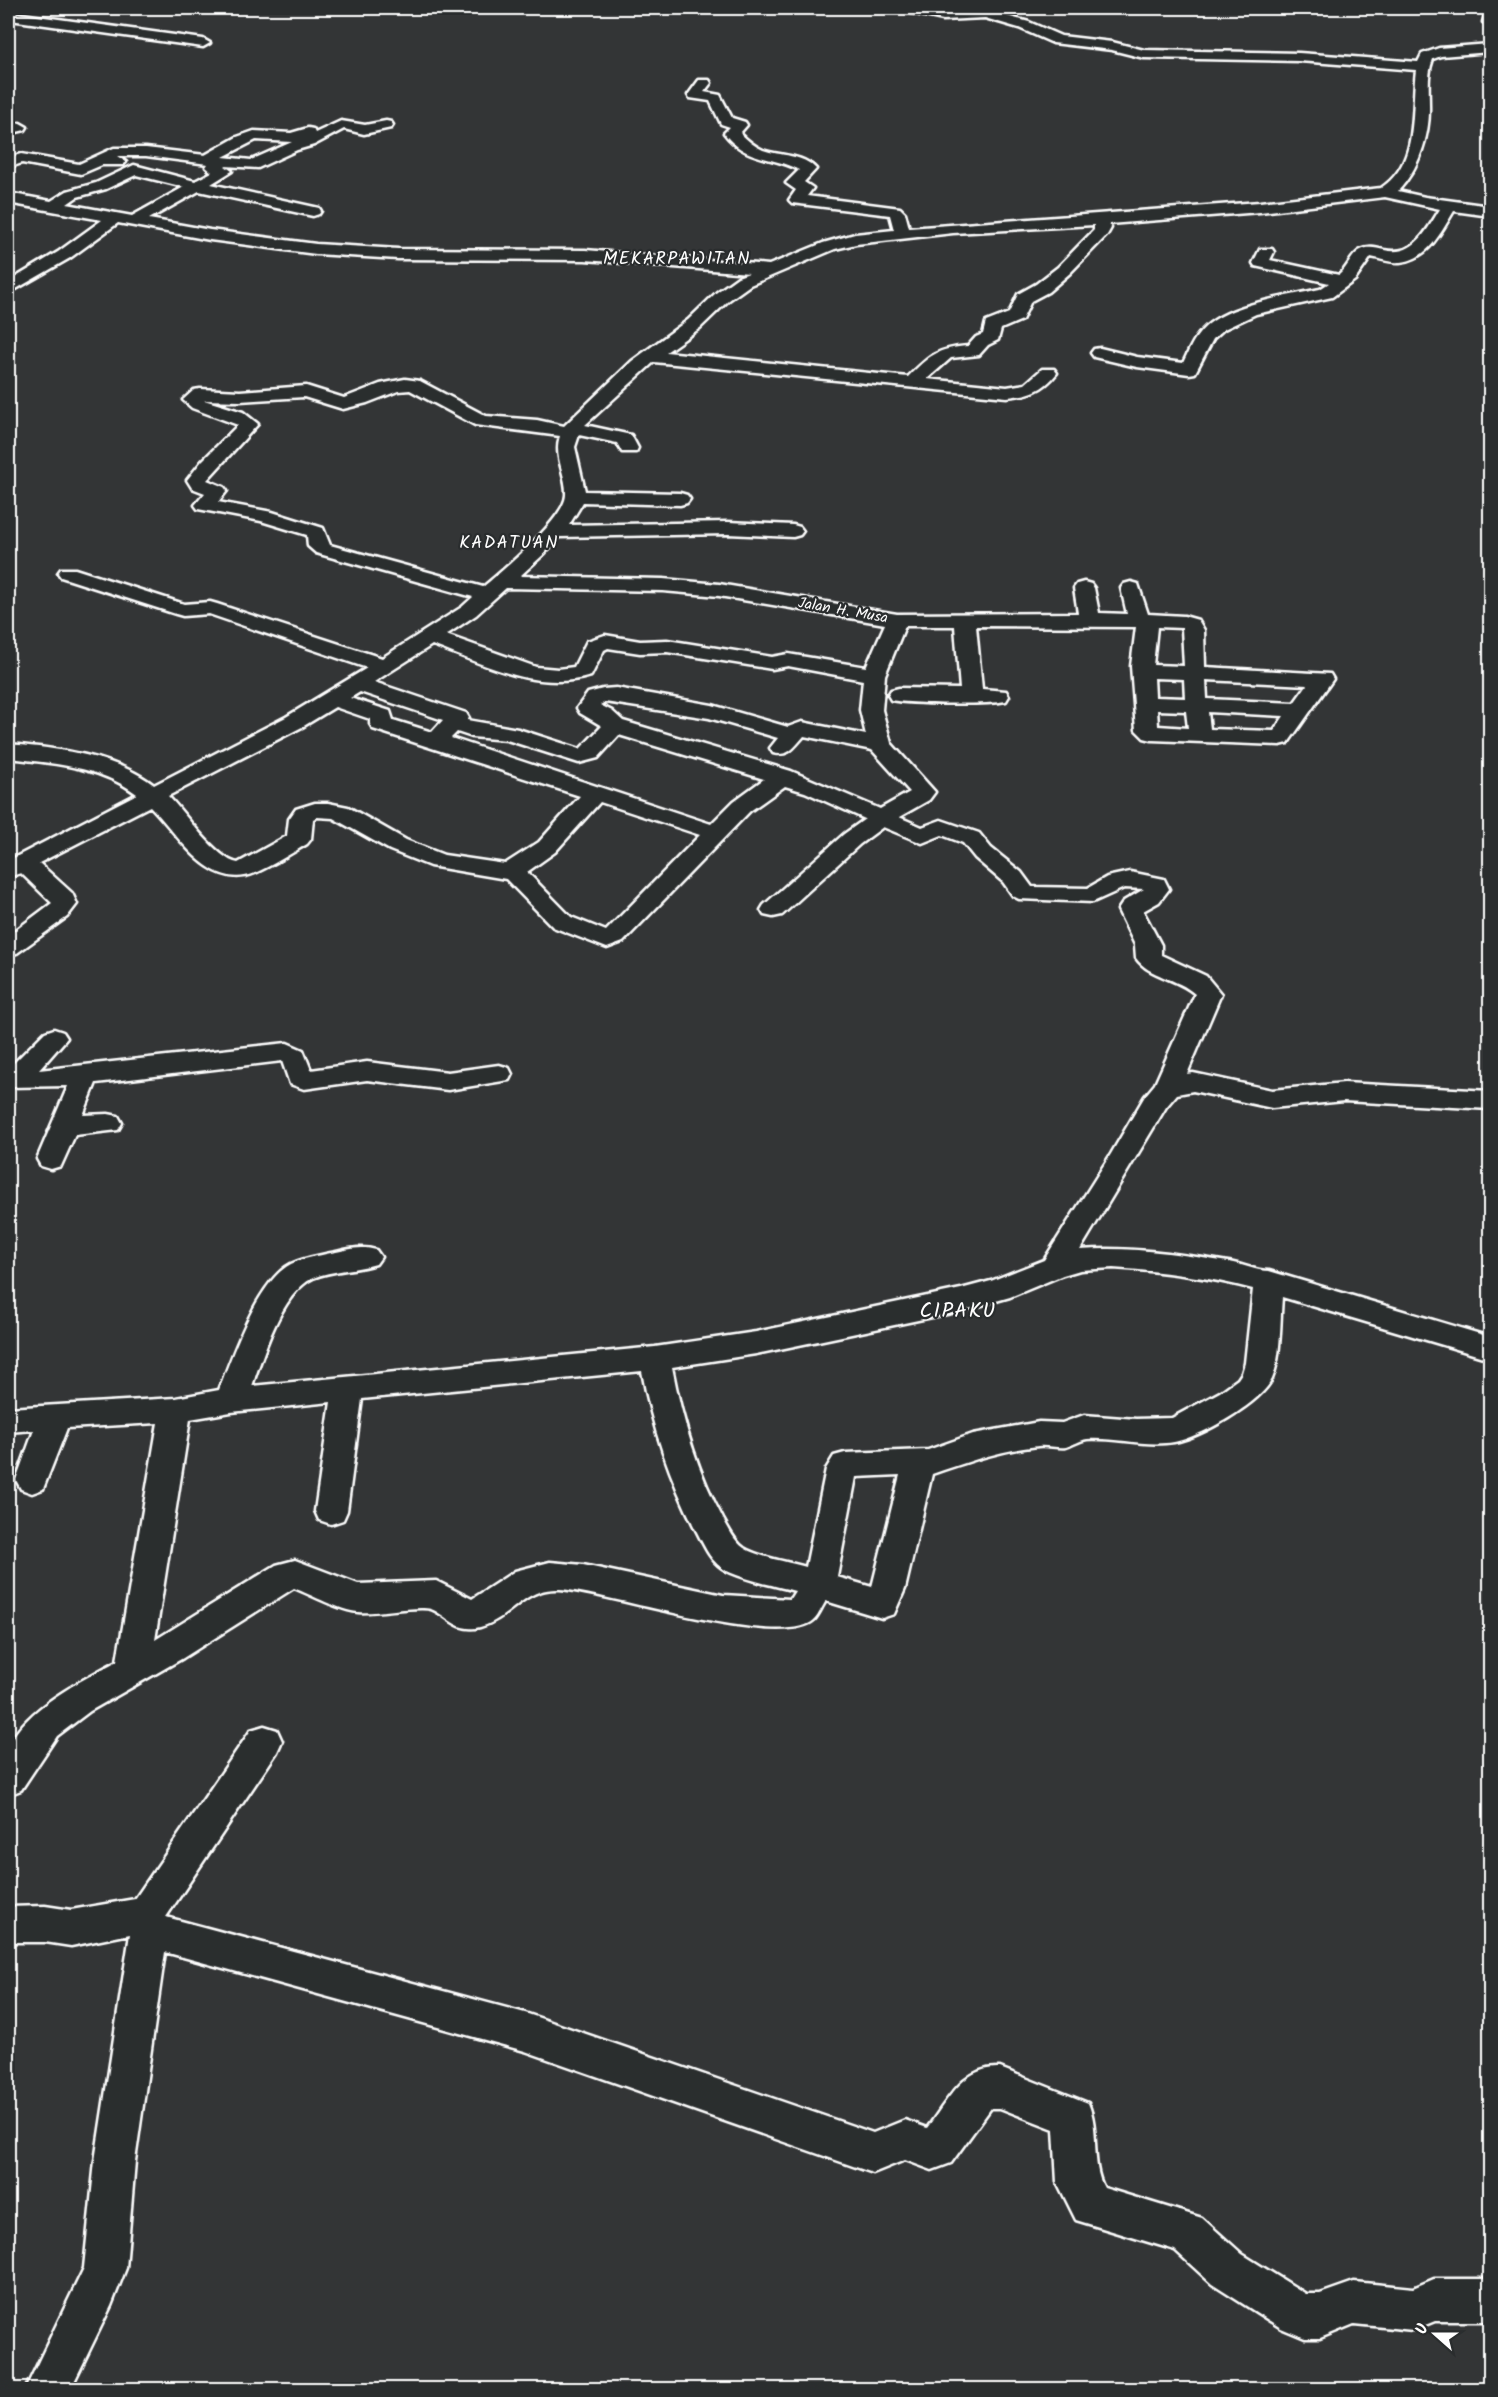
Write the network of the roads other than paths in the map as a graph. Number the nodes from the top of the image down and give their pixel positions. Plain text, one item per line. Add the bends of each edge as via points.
1 (26, 8) edge
2 (907, 8) edge
3 (11, 19) edge
4 (203, 42) dead end
5 (1491, 43) edge
6 (1341, 47) dead end
7 (1481, 49) edge
8 (1299, 57) junction
9 (1424, 67) junction
10 (704, 83) dead end
11 (386, 125) dead end
12 (323, 134) junction
13 (100, 160) junction
14 (204, 161) junction
15 (221, 162) junction
16 (8, 163) edge
17 (126, 163) dead end
18 (197, 186) junction
19 (1385, 192) junction
20 (8, 198) edge
21 (56, 205) junction
22 (1449, 206) junction
23 (986, 208) dead end
24 (313, 211) dead end
25 (1491, 211) edge
26 (116, 217) junction
27 (1099, 220) junction
28 (134, 221) junction
29 (980, 226) junction
30 (903, 233) junction
31 (1266, 252) dead end
32 (771, 270) junction
33 (1343, 281) junction
34 (9, 288) dead end
35 (1100, 353) dead end
36 (649, 356) junction
37 (1048, 373) dead end
38 (912, 383) junction
39 (571, 431) junction
40 (629, 448) dead end
41 (576, 496) junction
42 (680, 499) dead end
43 (552, 531) junction
44 (793, 531) dead end
45 (68, 573) dead end
46 (496, 588) junction
47 (1084, 588) dead end
48 (1131, 588) dead end
49 (1089, 619) junction
50 (897, 620) junction
51 (965, 620) junction
52 (1143, 620) junction
53 (431, 637) junction
54 (383, 666) junction
55 (1143, 670) junction
56 (1197, 673) junction
57 (874, 675) junction
58 (358, 684) junction
59 (899, 696) dead end
60 (998, 696) dead end
61 (972, 697) junction
62 (333, 699) junction
63 (1145, 703) junction
64 (1196, 705) junction
65 (1301, 710) junction
66 (454, 723) junction
67 (615, 726) junction
68 (792, 735) junction
69 (1200, 736) junction
70 (436, 740) junction
71 (530, 741) junction
72 (880, 745) junction
73 (8, 751) edge
74 (503, 762) junction
75 (773, 773) junction
76 (594, 793) junction
77 (154, 795) junction
78 (881, 818) junction
79 (716, 833) junction
80 (16, 866) edge
81 (511, 871) junction
82 (773, 910) dead end
83 (10, 953) edge
84 (54, 1038) dead end
85 (86, 1074) junction
86 (499, 1074) dead end
87 (11, 1079) edge
88 (1167, 1089) junction
89 (1491, 1100) edge
90 (108, 1123) dead end
91 (64, 1126) junction
92 (51, 1159) dead end
93 (366, 1257) dead end
94 (1054, 1267) junction
95 (1269, 1282) junction
96 (1491, 1348) edge
97 (655, 1358) junction
98 (348, 1388) junction
99 (231, 1400) junction
100 (176, 1410) junction
101 (56, 1418) junction
102 (8, 1420) edge
103 (919, 1463) junction
104 (32, 1480) dead end
105 (331, 1511) dead end
106 (819, 1583) junction
107 (133, 1669) junction
108 (264, 1741) dead end
109 (8, 1779) edge
110 (148, 1923) junction
111 (8, 1924) edge
112 (1491, 2300) edge
113 (47, 2390) edge

1 - 3 street
2 - 8 street via 943,16 985,14 1058,40 1144,54
3 - 4 street
5 - 7 street
6 - 8 street
7 - 9 street via 1430,54
8 - 9 street
9 - 19 street via 1421,117 1407,168 1397,185
10 - 30 street via 695,95 715,98 726,121 740,125 732,134 738,141 754,151 800,163 808,169 794,183 805,188 796,200 894,211
11 - 12 street via 363,130 344,125
12 - 14 street via 308,132 292,138 254,135
12 - 15 street via 256,165
13 - 14 street via 120,152 162,153
13 - 16 street via 81,169 21,158
13 - 17 street
14 - 15 street
15 - 18 street via 214,167 224,171
18 - 21 street via 134,170 101,186 72,194
18 - 24 street
18 - 28 street
19 - 22 street
19 - 27 street
20 - 21 street
21 - 26 street
22 - 25 street
22 - 33 street via 1436,228 1414,251 1401,257 1368,252
23 - 29 street
26 - 28 street
26 - 34 street
27 - 29 street
27 - 38 street via 1101,232 1064,270 1024,298 1019,314 992,326 992,336 973,351 955,351 940,357
28 - 32 street via 264,243 354,253 585,255
29 - 30 street
30 - 32 street via 838,243
31 - 33 street via 1261,263
32 - 36 street via 731,289 694,324
33 - 35 street via 1324,293 1251,310 1218,324 1206,336 1188,369
36 - 38 street
36 - 39 street
37 - 38 street via 1030,388 1016,392
39 - 40 street via 624,439
39 - 41 street via 566,447
39 - 46 street, Jalan H. Musa via 482,421 408,384 390,387 350,404 306,391 240,396 200,394 192,400 249,424 197,480 217,491 205,505 260,515 316,532 318,546 323,549
41 - 42 street
41 - 43 street via 570,511
43 - 44 street
43 - 46 street
45 - 54 street via 183,610 210,608
46 - 50 street, Jalan H. Musa via 663,585 719,590
46 - 53 street
47 - 49 street
48 - 52 street
49 - 51 street, Jalan H. Musa
49 - 52 street, Jalan H. Musa
50 - 51 street, Jalan H. Musa
50 - 57 street
51 - 61 street
52 - 55 street
52 - 56 street, Jalan H. Musa via 1191,624
53 - 54 street
53 - 57 street via 547,675 583,671 595,646 605,641 640,647 667,646 774,664 788,660
54 - 58 street
55 - 56 street
55 - 63 street
56 - 64 street
56 - 65 street via 1322,679
57 - 72 street via 872,710
58 - 62 street
58 - 66 street via 455,716 458,719
59 - 61 street
60 - 61 street
62 - 70 street via 382,716 381,724
62 - 77 street
63 - 64 street
63 - 69 street via 1149,732
64 - 65 street
64 - 69 street
65 - 69 street via 1280,738
66 - 70 street
66 - 71 street
67 - 68 street via 588,708 593,699 616,695 712,712
67 - 71 street via 585,756 573,756
67 - 75 street
68 - 72 street via 802,729
68 - 75 street
70 - 74 street
71 - 74 street
72 - 78 street via 923,792
73 - 77 street via 99,766
74 - 76 street
75 - 78 street
75 - 79 street
76 - 79 street
76 - 81 street via 544,852
77 - 80 street
77 - 81 street via 219,864 232,870 246,868 300,839 299,822 310,811 322,809 340,812 439,861
78 - 82 street via 852,838
78 - 88 street via 920,835 941,827 969,837 1028,894 1090,895 1118,882 1147,882 1157,890 1130,910 1148,945 1149,958 1208,993
79 - 81 street via 611,939 603,940 562,922
80 - 83 street via 63,898 65,904
84 - 87 street
85 - 86 street via 287,1052 294,1056 304,1080 367,1071 448,1081
85 - 87 street
85 - 91 street
88 - 89 street via 1194,1082 1272,1099 1344,1092
88 - 94 street via 1155,1102
90 - 91 street
91 - 92 street
93 - 99 street via 302,1272 289,1280 262,1324
94 - 95 street via 1080,1260 1146,1260
94 - 97 street via 961,1300 756,1343
95 - 96 street
95 - 103 street via 1257,1377 1240,1394 1204,1416 1173,1430 1084,1427 1064,1436 1039,1434 973,1446
97 - 98 street
97 - 106 street via 673,1443 697,1502 725,1551 736,1560
98 - 99 street
98 - 105 street
99 - 100 street
100 - 101 street
100 - 107 street
101 - 102 street
101 - 104 street
103 - 106 street via 850,1463 842,1467
103 - 106 street via 885,1599 878,1604
106 - 107 street via 801,1611 750,1613 581,1578 548,1576 521,1584 477,1614 462,1612 436,1595 357,1598 295,1574
107 - 109 street via 78,1700 45,1725
108 - 110 street
110 - 111 street via 71,1928
110 - 112 street via 165,1934 525,2032 873,2153 904,2140 937,2149 977,2094 987,2087 1000,2088 1074,2116 1078,2182 1091,2205 1187,2233 1227,2269 1296,2313 1320,2316 1354,2303 1413,2309 1434,2300
110 - 113 street via 115,2161 105,2268

